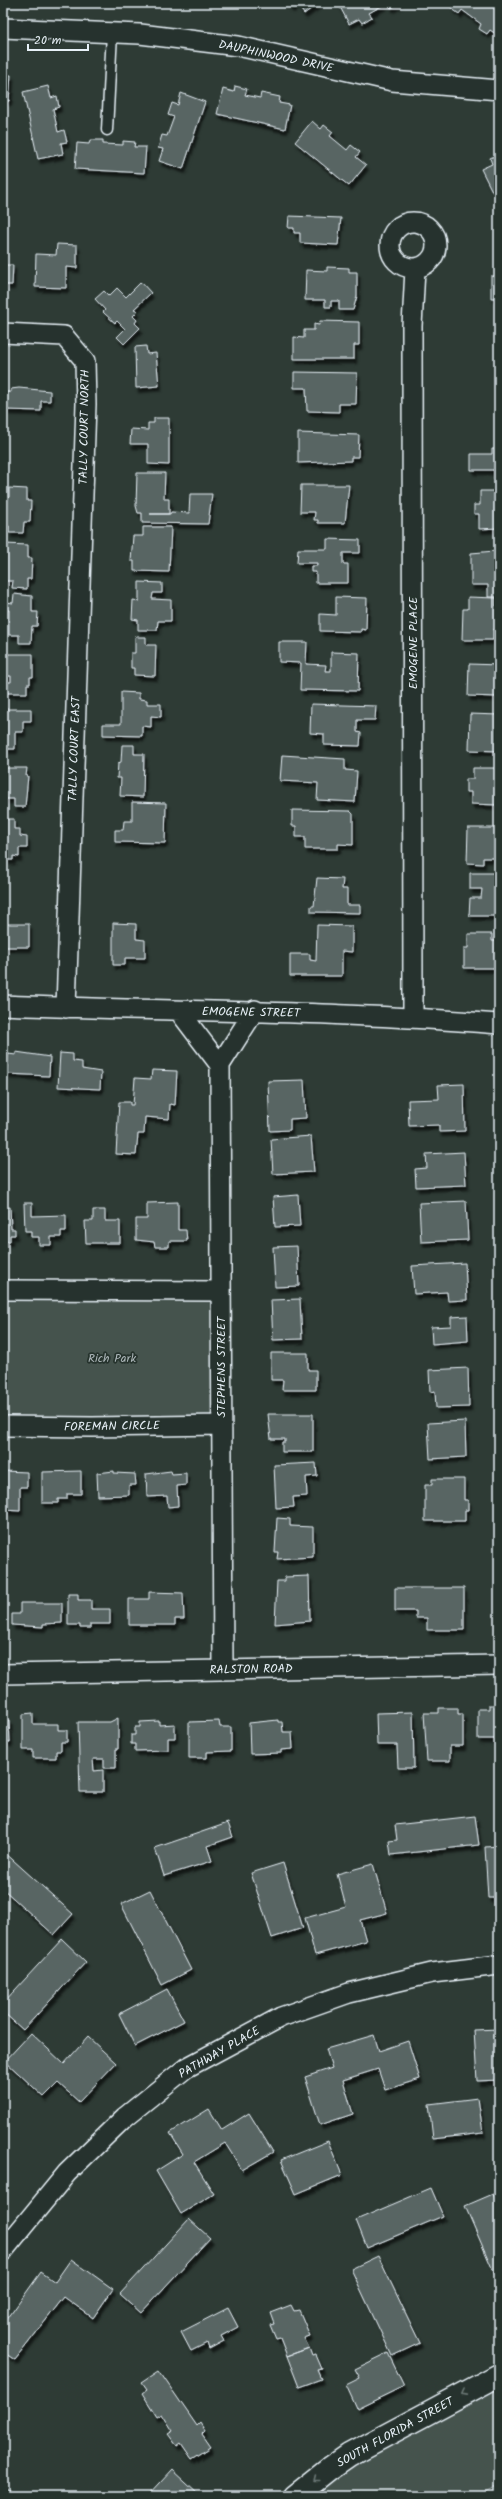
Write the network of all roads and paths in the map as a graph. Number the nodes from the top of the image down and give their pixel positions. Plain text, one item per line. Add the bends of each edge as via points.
1 (3, 28) edge
2 (112, 33) junction
3 (499, 90) edge
4 (107, 130) dead end
5 (415, 269) dead end
6 (3, 333) edge
7 (82, 491) joint
8 (3, 1005) edge
9 (66, 1008) junction
10 (255, 1010) junction
11 (179, 1011) junction
12 (413, 1016) junction
13 (499, 1024) edge
14 (220, 1065) junction
15 (3, 1290) edge
16 (221, 1291) junction
17 (221, 1424) junction
18 (3, 1426) edge
19 (499, 1665) edge
20 (223, 1669) junction
21 (3, 1674) edge
22 (499, 1965) edge
23 (3, 2251) edge
24 (499, 2375) edge
25 (295, 2496) edge

1 - 2 street, DAUPHINWOOD DRIVE
2 - 3 street, DAUPHINWOOD DRIVE via 238,46 392,81
2 - 4 lane
5 - 12 street, EMOGENE PLACE via 412,326
6 - 7 street, TALLY COURT NORTH via 64,336 85,361
7 - 9 street, TALLY COURT EAST
8 - 9 street, EMOGENE STREET
9 - 11 street, EMOGENE STREET
10 - 11 street, EMOGENE STREET
10 - 12 street, EMOGENE STREET
10 - 14 street
11 - 14 street
12 - 13 street, EMOGENE STREET
14 - 16 street, STEPHENS STREET
15 - 16 street
16 - 17 street, STEPHENS STREET
17 - 18 street, FOREMAN CIRCLE via 92,1428
17 - 20 street, STEPHENS STREET
19 - 20 street, RALSTON ROAD
20 - 21 street, RALSTON ROAD
22 - 23 street, PATHWAY PLACE via 432,1973 349,1993 281,2017 186,2068 125,2117 67,2173
24 -> 25 street, SOUTH FLORIDA STREET via 349,2455

